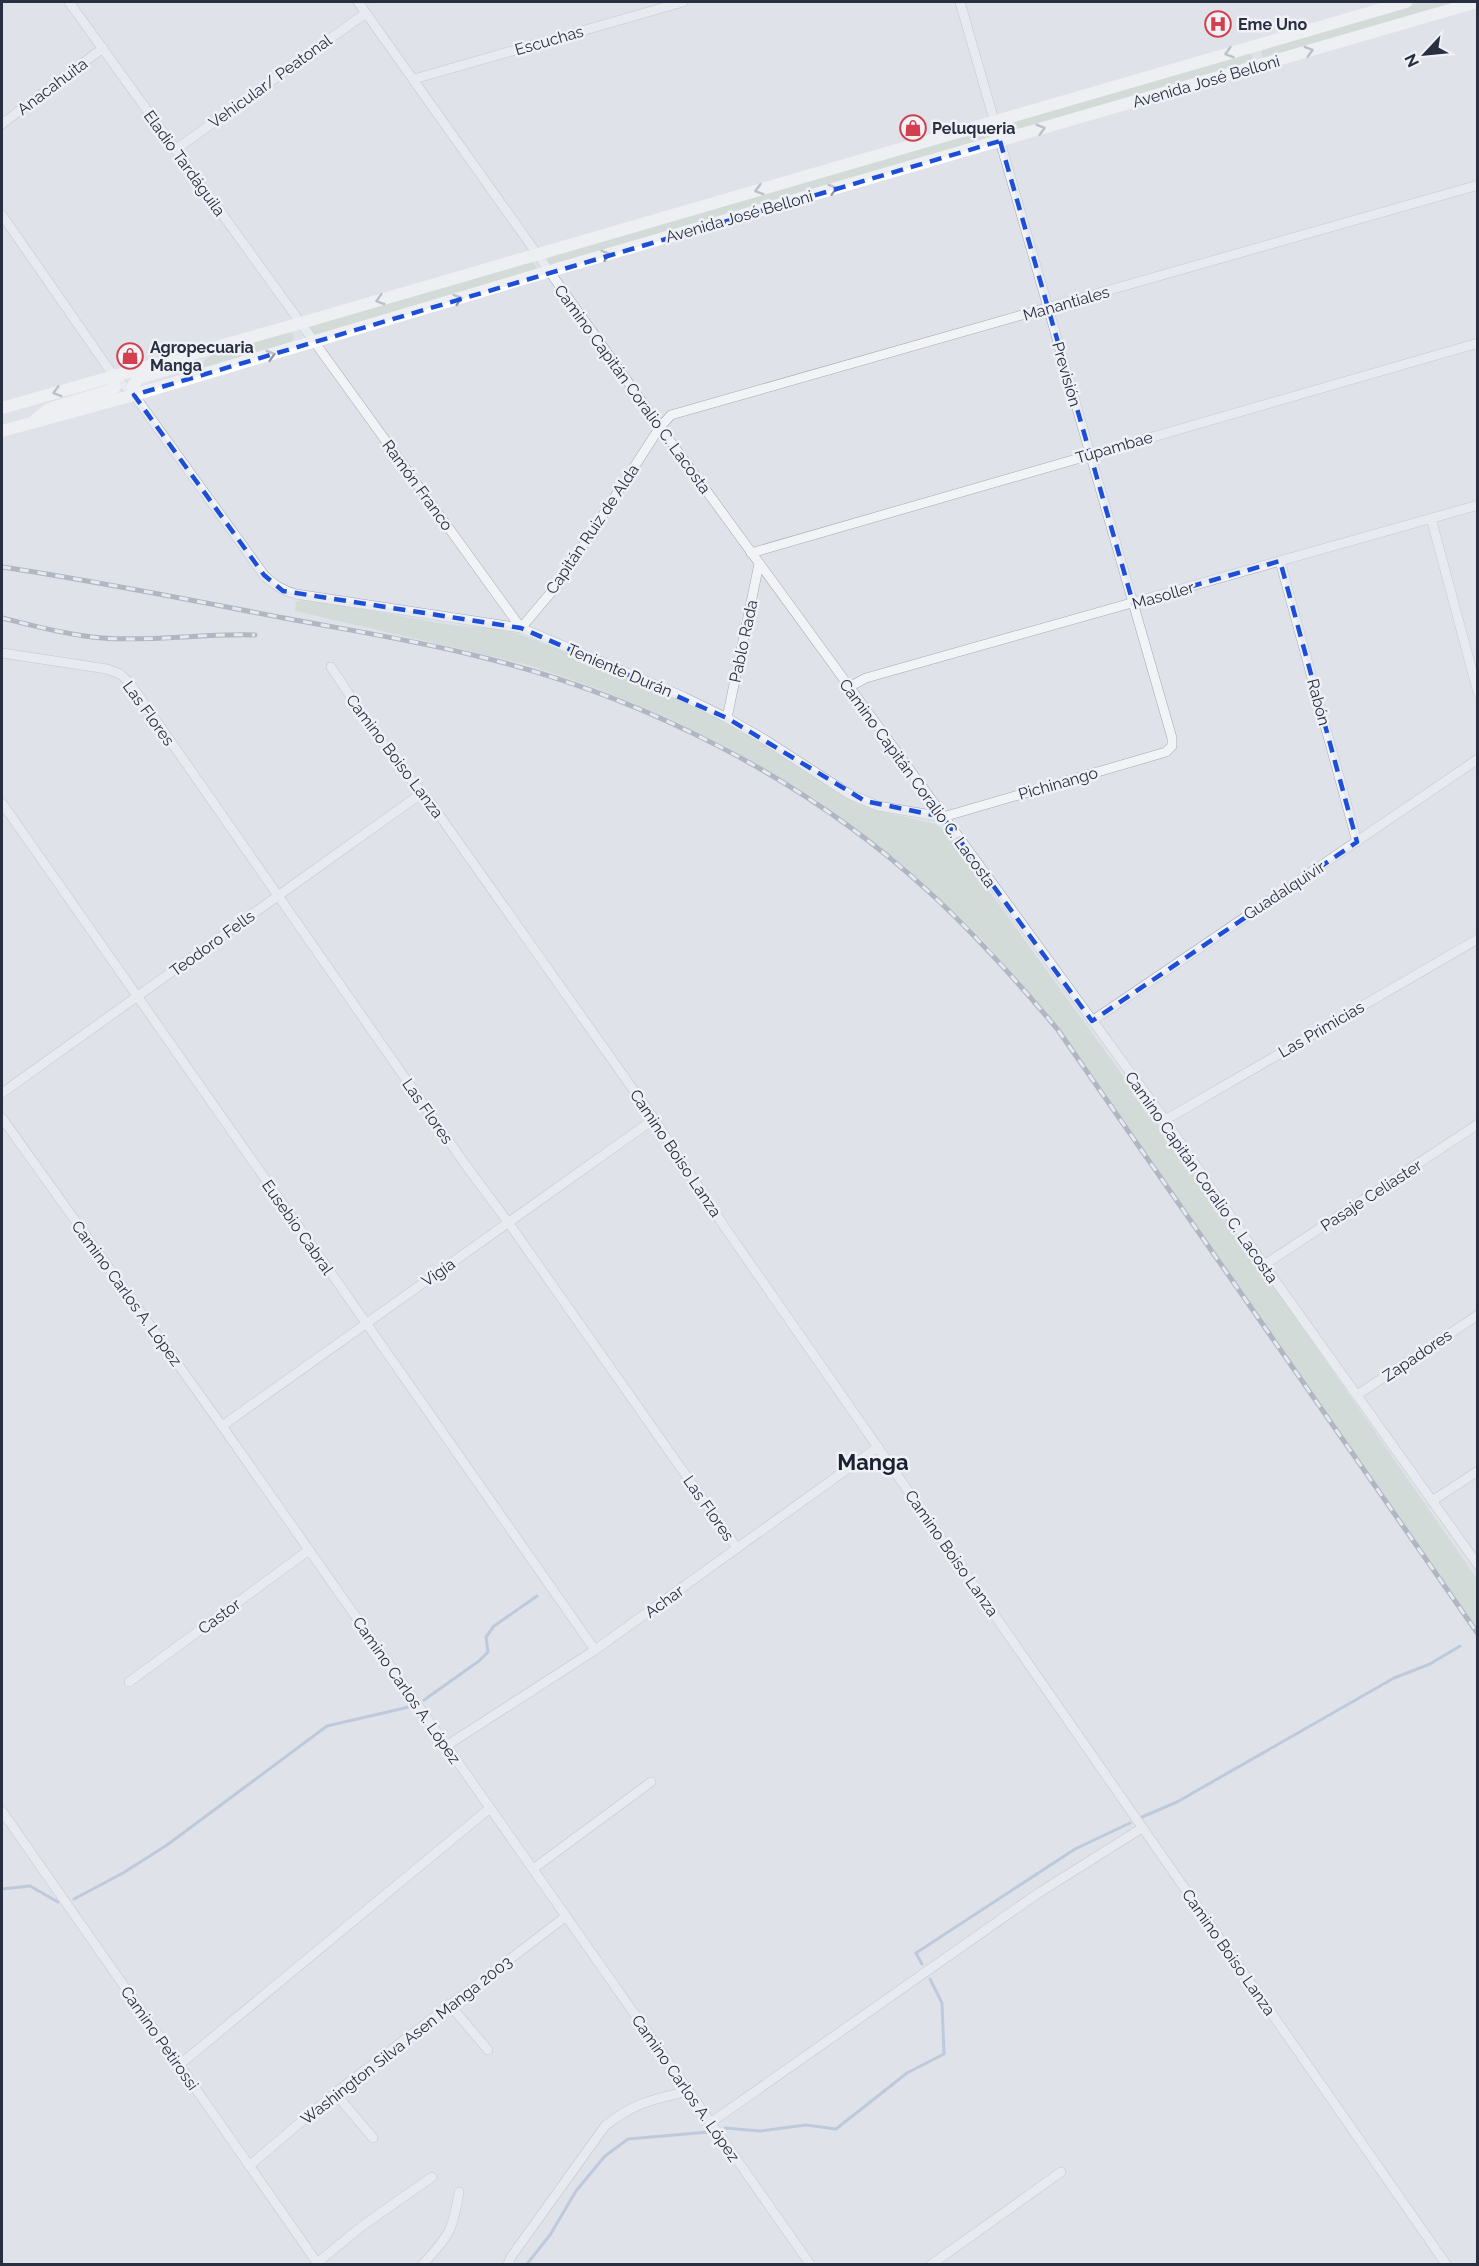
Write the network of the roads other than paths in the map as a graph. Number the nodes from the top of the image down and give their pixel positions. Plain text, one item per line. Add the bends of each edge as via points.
1 (69, 2) edge
2 (358, 2) edge
3 (683, 2) edge
4 (960, 2) edge
5 (1406, 2) edge
6 (1477, 2) edge
7 (366, 13) junction
8 (1255, 46) junction
9 (103, 48) junction
10 (1261, 65) junction
11 (414, 79) junction
12 (994, 121) junction
13 (2, 123) edge
14 (1000, 141) junction
15 (175, 150) junction
16 (1478, 185) edge
17 (2, 215) edge
18 (537, 254) junction
19 (550, 271) junction
20 (1048, 308) junction
21 (301, 323) junction
22 (315, 343) junction
23 (1478, 343) edge
24 (195, 353) junction
25 (113, 375) junction
26 (134, 395) junction
27 (2, 408) edge
28 (33, 422) junction
29 (660, 427) junction
30 (2, 431) edge
31 (1090, 453) junction
32 (1478, 505) edge
33 (1431, 518) junction
34 (751, 553) junction
35 (1280, 561) junction
36 (759, 564) junction
37 (1133, 603) junction
38 (521, 628) junction
39 (2, 653) edge
40 (331, 667) dead end
41 (849, 687) junction
42 (1478, 693) edge
43 (727, 718) junction
44 (1172, 746) joint
45 (1478, 759) edge
46 (422, 794) junction
47 (2, 803) edge
48 (943, 817) junction
49 (1357, 842) junction
50 (277, 896) junction
51 (1478, 939) edge
52 (137, 997) junction
53 (1092, 1021) junction
54 (2, 1093) edge
55 (2, 1118) edge
56 (654, 1119) junction
57 (1165, 1120) junction
58 (1478, 1124) edge
59 (508, 1222) junction
60 (1264, 1265) junction
61 (1478, 1316) edge
62 (365, 1324) junction
63 (1357, 1395) junction
64 (222, 1426) junction
65 (878, 1447) junction
66 (1478, 1471) edge
67 (1432, 1501) junction
68 (737, 1548) junction
69 (309, 1550) junction
70 (1478, 1565) edge
71 (595, 1650) junction
72 (129, 1682) dead end
73 (446, 1746) junction
74 (651, 1782) dead end
75 (490, 1808) junction
76 (2, 1811) edge
77 (1142, 1828) junction
78 (533, 1869) junction
79 (565, 1917) junction
80 (449, 2004) junction
81 (488, 2050) dead end
82 (178, 2066) junction
83 (688, 2091) junction
84 (335, 2093) junction
85 (710, 2123) junction
86 (373, 2138) dead end
87 (249, 2166) junction
88 (1061, 2172) dead end
89 (432, 2177) dead end
90 (459, 2192) dead end
91 (318, 2264) edge
92 (423, 2265) edge
93 (508, 2265) edge
94 (810, 2265) edge
95 (932, 2265) edge
96 (1446, 2265) edge

1 - 9 street, Eladio Tardáguila
2 - 7 street, Camino Capitán Coralio C. Lacosta
3 - 11 street, Escuchas
4 - 12 street, Previsión
5 - 8 main road, Avenida José Belloni
10 -> 6 main road, Avenida José Belloni
7 - 11 street, Camino Capitán Coralio C. Lacosta
7 - 15 street, Vehicular/ Peatonal
8 - 10 main road
8 -> 12 main road, Avenida José Belloni
9 - 13 street, Anacahuita
9 - 15 street, Eladio Tardáguila
14 -> 10 main road, Avenida José Belloni
11 - 18 street, Camino Capitán Coralio C. Lacosta
12 - 14 street, Previsión
12 -> 18 main road, Avenida José Belloni
19 -> 14 main road, Avenida José Belloni
14 - 20 street, Previsión
15 - 21 street, Eladio Tardáguila
16 - 20 street, Manantiales
17 - 25 street
18 - 19 street, Camino Capitán Coralio C. Lacosta
18 -> 21 main road, Avenida José Belloni
22 -> 19 main road, Avenida José Belloni
19 - 29 street, Camino Capitán Coralio C. Lacosta
20 - 29 street, Manantiales via 671,415
20 - 31 street, Previsión
21 - 22 street, Eladio Tardáguila
21 - 24 main road, Avenida José Belloni
26 -> 22 main road, Avenida José Belloni
22 - 38 street, Ramón Franco
23 - 31 street, Tupambae
24 - 25 main road, Avenida José Belloni
24 - 26 main road via 176,367 139,378 133,386
25 - 26 street
25 -> 27 main road, Avenida José Belloni
25 - 28 main road via 112,390 49,409
26 - 28 main road, Avenida José Belloni
26 - 38 street, Teniente Durán via 264,575 283,591
28 - 30 main road, Avenida José Belloni
29 - 34 street, Camino Capitán Coralio C. Lacosta
29 - 38 street, Capitán Ruiz de Alda via 559,583
31 - 34 street, Tupambae
31 - 37 street, Previsión
32 - 33 street, Masoller
33 - 35 street, Masoller
33 - 42 street
34 - 36 street, Camino Capitán Coralio C. Lacosta
35 - 37 street, Masoller
35 - 49 street, Rabón
36 - 41 street, Camino Capitán Coralio C. Lacosta
36 - 43 street, Pablo Rada
37 - 41 street, Masoller via 866,678
37 - 44 street, Previsión
38 - 43 street, Teniente Durán
39 - 50 street, Las Flores via 120,674
40 - 46 street, Camino Boiso Lanza
41 - 48 street, Camino Capitán Coralio C. Lacosta
43 - 48 street, Teniente Durán via 857,798 879,806
44 - 48 street, Pichinango via 1166,752
45 - 49 street, Guadalquivir
46 - 50 street, Teodoro Fells
46 - 56 street, Camino Boiso Lanza
47 - 52 street, Eusebio Cabral
48 - 53 street, Camino Capitán Coralio C. Lacosta
49 - 53 street, Guadalquivir
50 - 52 street, Teodoro Fells
50 - 59 street, Las Flores
51 - 57 street, Las Primicias
52 - 54 street, Teodoro Fells
52 - 62 street, Eusebio Cabral
53 - 57 street, Camino Capitán Coralio C. Lacosta
55 - 64 street, Camino Carlos A. López
56 - 59 street, Vigía
56 - 65 street, Camino Boiso Lanza
57 - 60 street, Camino Capitán Coralio C. Lacosta
58 - 60 street, Pasaje Celiaster
59 - 62 street, Vigía
59 - 68 street, Las Flores
60 - 63 street, Camino Capitán Coralio C. Lacosta
61 - 63 street, Zapadores
62 - 64 street, Vigía
62 - 71 street, Eusebio Cabral
63 - 67 street, Camino Capitán Coralio C. Lacosta
64 - 69 street, Camino Carlos A. López
65 - 68 street, Achar
65 - 77 street, Camino Boiso Lanza
66 - 67 street
67 - 70 street, Camino Capitán Coralio C. Lacosta
68 - 71 street, Achar
69 - 72 street, Castor
69 - 73 street, Camino Carlos A. López
71 - 73 street, Achar
73 - 75 street, Camino Carlos A. López
74 - 78 street
75 - 78 street, Camino Carlos A. López
75 - 82 street
76 - 82 street, Camino Petirossi
77 - 85 street via 1036,1894
77 - 96 street, Camino Boiso Lanza
78 - 79 street, Camino Carlos A. López
79 - 80 street, Washington Silva Asen Manga 2003
79 - 83 street, Camino Carlos A. López
80 - 81 street
80 - 84 street, Washington Silva Asen Manga 2003
82 - 87 street, Camino Petirossi
83 - 85 street, Camino Carlos A. López
83 - 93 street via 646,2101 625,2110 605,2126
84 - 86 street
84 - 87 street, Washington Silva Asen Manga 2003
85 - 94 street, Camino Carlos A. López
87 - 91 street, Camino Petirossi
88 - 95 street
89 - 91 street via 362,2226
90 - 92 street via 446,2239

